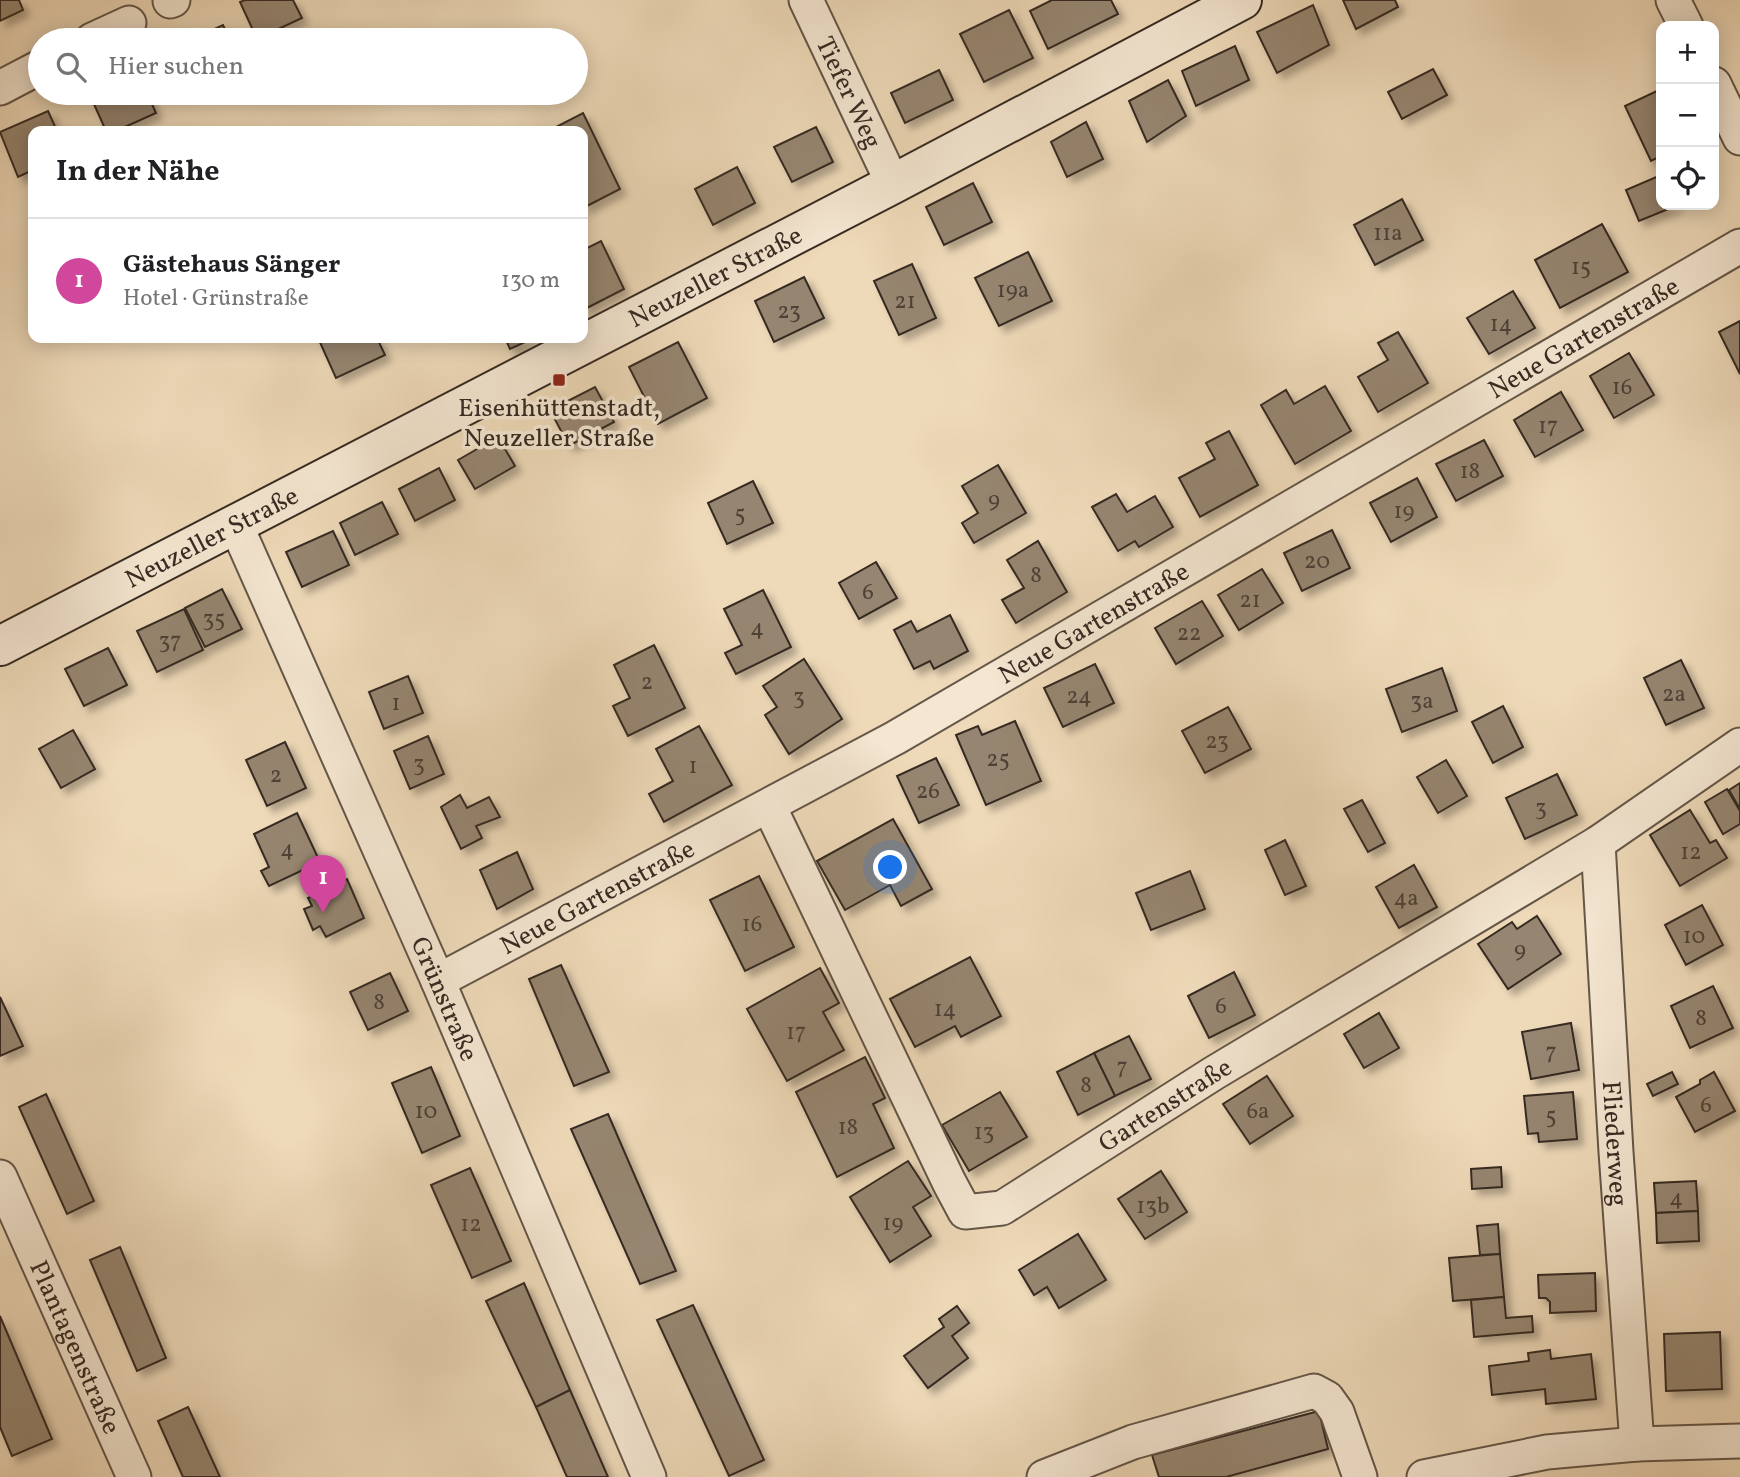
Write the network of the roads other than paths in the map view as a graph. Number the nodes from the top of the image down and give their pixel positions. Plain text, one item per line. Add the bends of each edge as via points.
1 (806, 0) edge
2 (1242, 0) edge
3 (1674, 0) edge
4 (1684, 21) edge
5 (129, 23) dead end
6 (118, 28) edge
7 (28, 73) edge
8 (1714, 84) edge
9 (0, 88) edge
10 (1740, 138) edge
11 (893, 184) junction
12 (1740, 246) edge
13 (588, 341) edge
14 (584, 343) edge
15 (235, 523) junction
16 (0, 646) edge
17 (1740, 745) edge
18 (769, 806) junction
19 (1598, 843) junction
20 (438, 981) junction
21 (0, 1177) edge
22 (1740, 1441) edge
23 (1637, 1444) junction
24 (1547, 1464) edge
25 (134, 1477) edge
26 (649, 1477) edge
27 (1044, 1477) edge
28 (1360, 1477) edge
29 (1424, 1477) edge

1 - 11 street, Tiefer Weg
2 - 11 main road, Neuzeller Straße
3 - 4 street
5 - 6 street
7 - 9 street
8 - 10 street
11 - 13 main road, Neuzeller Straße
12 - 18 street, Neue Gartenstraße via 907,731
14 - 15 main road, Neuzeller Straße
15 - 16 main road, Neuzeller Straße
15 - 20 street, Grünstraße
17 - 19 street, Gartenstraße
18 - 19 street, Gartenstraße via 965,1212 1002,1208 1214,1073
18 - 20 street, Neue Gartenstraße
19 - 23 street, Fliederweg
20 - 26 street, Grünstraße
21 - 25 street, Plantagenstraße
22 - 23 street
23 - 24 street
24 - 29 street
27 - 28 street via 1133,1442 1314,1391 1327,1398 1337,1412

